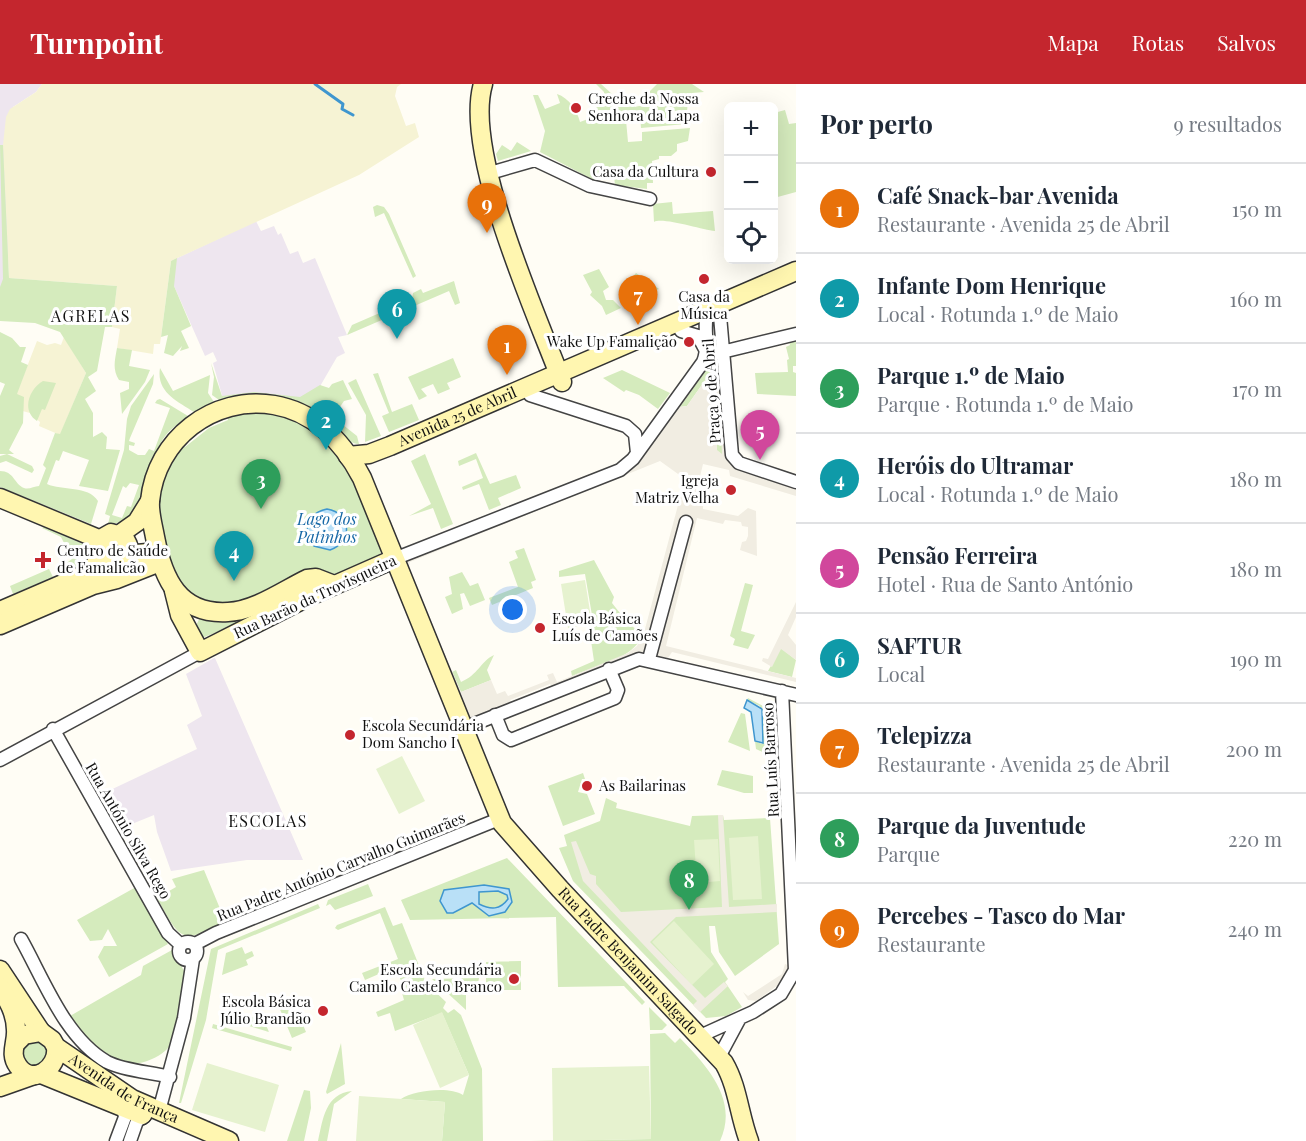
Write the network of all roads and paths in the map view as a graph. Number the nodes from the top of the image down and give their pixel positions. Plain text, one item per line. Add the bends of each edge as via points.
1 (483, 84) edge
2 (490, 173) junction
3 (650, 199) dead end
4 (796, 271) edge
5 (796, 281) edge
6 (714, 311) junction
7 (681, 331) junction
8 (796, 334) edge
9 (723, 335) junction
10 (740, 348) junction
11 (724, 352) junction
12 (706, 355) junction
13 (560, 378) junction
14 (530, 395) junction
15 (429, 434) junction
16 (392, 450) junction
17 (637, 453) junction
18 (348, 456) junction
19 (362, 478) junction
20 (796, 482) edge
21 (0, 498) edge
22 (150, 501) junction
23 (686, 522) dead end
24 (110, 552) junction
25 (159, 557) junction
26 (394, 559) junction
27 (93, 585) junction
28 (334, 585) junction
29 (174, 591) junction
30 (23, 608) junction
31 (201, 609) junction
32 (1, 618) edge
33 (189, 631) junction
34 (200, 652) junction
35 (649, 659) junction
36 (609, 669) junction
37 (782, 692) junction
38 (796, 695) edge
39 (495, 715) junction
40 (464, 728) junction
41 (53, 729) junction
42 (0, 760) edge
43 (499, 819) junction
44 (21, 939) dead end
45 (195, 944) junction
46 (181, 945) junction
47 (193, 959) junction
48 (0, 970) edge
49 (796, 970) edge
50 (0, 987) edge
51 (796, 992) edge
52 (781, 994) junction
53 (740, 1018) junction
54 (40, 1032) junction
55 (700, 1036) junction
56 (56, 1047) junction
57 (15, 1050) junction
58 (719, 1057) junction
59 (38, 1074) junction
60 (0, 1077) edge
61 (170, 1077) junction
62 (0, 1088) edge
63 (140, 1112) junction
64 (740, 1113) junction
65 (116, 1141) edge
66 (130, 1141) edge
67 (204, 1141) edge
68 (229, 1141) edge
69 (734, 1141) edge
70 (749, 1141) edge

1 - 2 main road via 479,123
2 - 3 street via 535,160 590,186
2 - 13 main road via 512,252
4 - 6 main road, Avenida 25 de Abril
5 - 6 main road, Avenida 25 de Abril
6 - 7 main road, Avenida 25 de Abril
6 - 9 street, Praça 9 de Abril
6 - 12 street, Praça 9 de Abril
6 - 13 main road, Avenida 25 de Abril
7 - 12 street, Praça 9 de Abril via 702,339
7 - 13 main road, Avenida 25 de Abril
8 - 10 street
9 - 10 street
9 - 11 street, Praça 9 de Abril
10 - 11 street
11 - 12 street
11 - 20 street, Praça 9 de Abril via 732,455 749,467
12 - 17 street, Praça 9 de Abril
13 - 14 main road, Avenida 25 de Abril
13 - 15 main road, Avenida 25 de Abril
14 - 15 main road, Avenida 25 de Abril
14 - 17 street via 626,426 635,434
15 - 16 main road, Avenida 25 de Abril
16 - 18 main road, Avenida 25 de Abril
16 - 19 main road, Avenida 25 de Abril
17 - 26 street, Rua Barão da Trovisqueira via 620,470
18 - 19 main road, Rua Padre Benjamim Salgado
18 - 22 main road, Rua Padre Benjamim Salgado via 322,426 298,411 254,403 225,407 198,421 172,443 161,463
19 - 26 main road, Rua Padre Benjamim Salgado
21 - 24 main road
22 - 24 main road via 137,522 120,534 107,534
22 - 25 main road
23 - 35 street
24 - 25 main road
24 - 27 main road
24 - 30 main road via 86,574
25 - 27 main road via 117,579
25 - 29 main road
26 - 28 main road, Rua Barão da Trovisqueira
26 - 40 main road, Rua Padre Benjamim Salgado
27 - 30 main road
28 - 31 main road via 307,579 240,611
28 - 34 main road, Rua Barão da Trovisqueira
29 - 31 main road
29 - 33 main road
30 - 32 main road
31 - 33 main road
33 - 34 main road
34 - 41 street, Rua Barão da Trovisqueira
35 - 36 street, Rua Luís Barroso
35 - 37 street, Rua Luís Barroso
36 - 39 street, Rua Luís Barroso
36 - 39 street via 618,690 615,698 511,740 503,735
37 - 38 street
37 - 49 street, Rua Luís Barroso
39 - 40 street, Rua Luís Barroso
40 - 43 main road, Rua Padre Benjamim Salgado
41 - 42 street, Rua Barão da Trovisqueira
41 - 46 street, Rua António Silva Rego via 168,933
43 - 45 street, Rua Padre António Carvalho Guimarães
43 - 55 main road, Rua Padre Benjamim Salgado
44 - 61 street via 74,1032 96,1054 109,1063
45 - 46 street, Rua Padre António Carvalho Guimarães via 188,941
45 - 47 street via 197,954
46 - 47 street via 180,955
47 - 61 street
48 - 54 main road, Avenida de França
49 - 52 street, Rua Luís Barroso
50 - 57 main road via 13,1014
51 - 52 street, Rua Luís Barroso
52 - 53 street, Rua Luís Barroso
53 - 55 street, Rua Luís Barroso
53 - 58 street
54 - 56 main road, Avenida de França
54 - 57 main road via 29,1032
55 - 58 main road, Rua Padre Benjamim Salgado
56 - 59 main road, Avenida de França via 54,1064
56 - 63 main road, Avenida de França via 132,1099
57 - 59 main road, Avenida de França via 21,1070
57 - 60 main road
58 - 64 main road, Rua Padre Benjamim Salgado via 734,1083
59 - 62 main road
59 - 63 main road, Avenida de França
61 - 63 street
63 - 65 street via 125,1117
63 - 66 street
63 - 67 main road, Avenida de França
63 - 68 main road, Avenida de França
64 - 69 main road, Rua Padre Benjamim Salgado
64 - 70 main road, Rua Padre Benjamim Salgado

